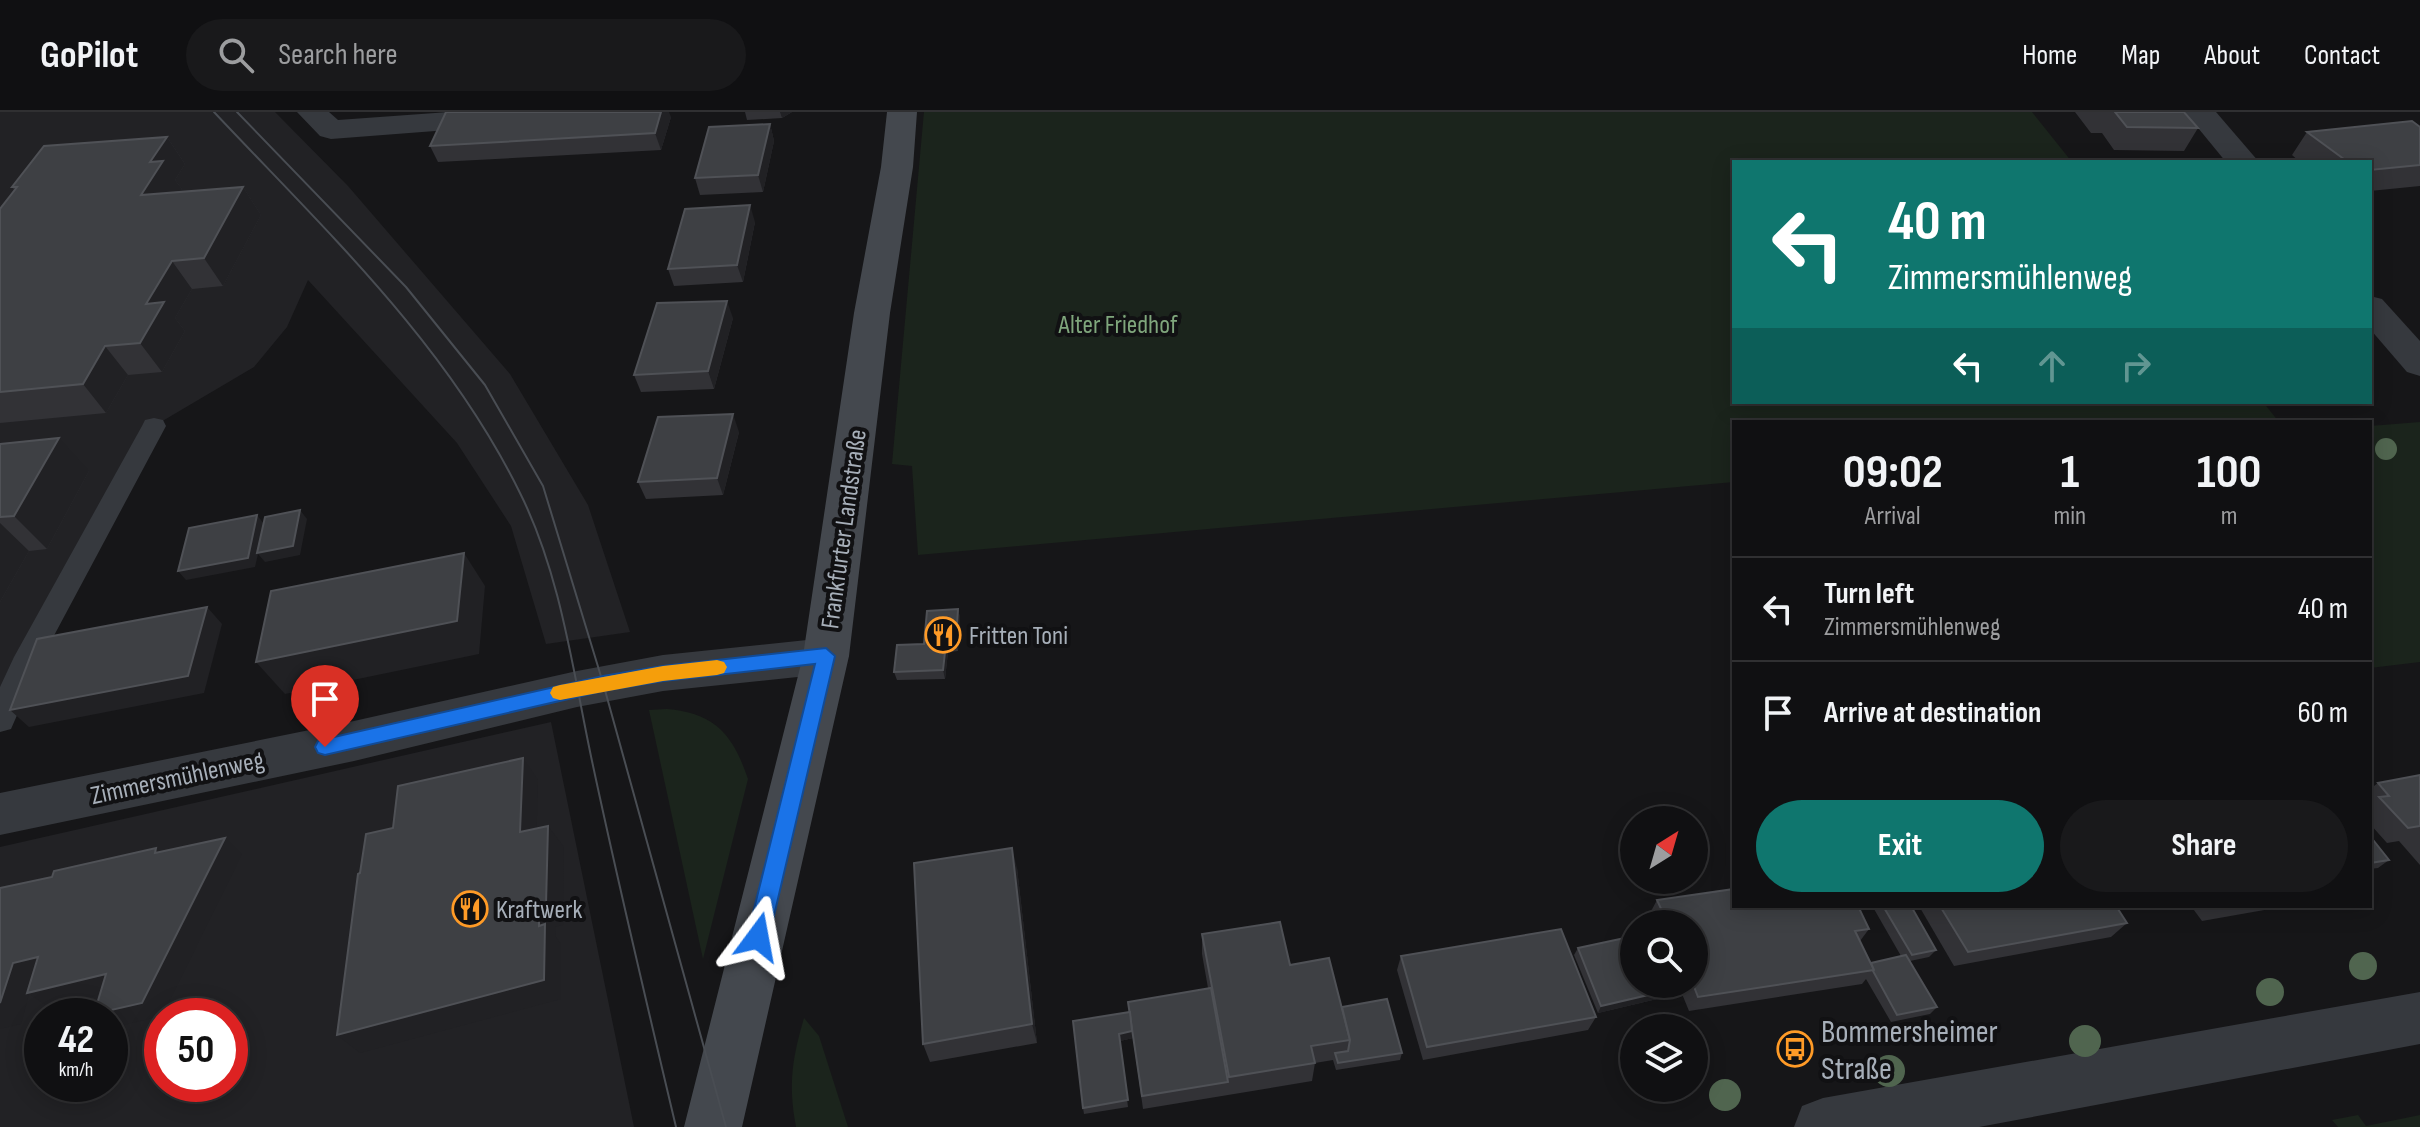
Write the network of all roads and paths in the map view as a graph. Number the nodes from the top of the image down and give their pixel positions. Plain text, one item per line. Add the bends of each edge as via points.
1 (312, 112) edge
2 (902, 112) edge
3 (2200, 112) edge
4 (515, 114) edge
5 (2241, 160) edge
6 (2372, 309) edge
7 (2420, 364) edge
8 (154, 426) dead end
9 (826, 656) junction
10 (0, 720) edge
11 (0, 814) edge
12 (2420, 1018) edge
13 (713, 1127) edge
14 (1823, 1127) edge

1 - 4 street via 331,130
2 - 9 main road, Frankfurter Landstraße
3 - 5 street
6 - 7 street
8 - 10 lane via 28,657
9 - 11 street, Zimmersmühlenweg via 603,683
9 - 13 main road, Frankfurter Landstraße
12 - 14 street

